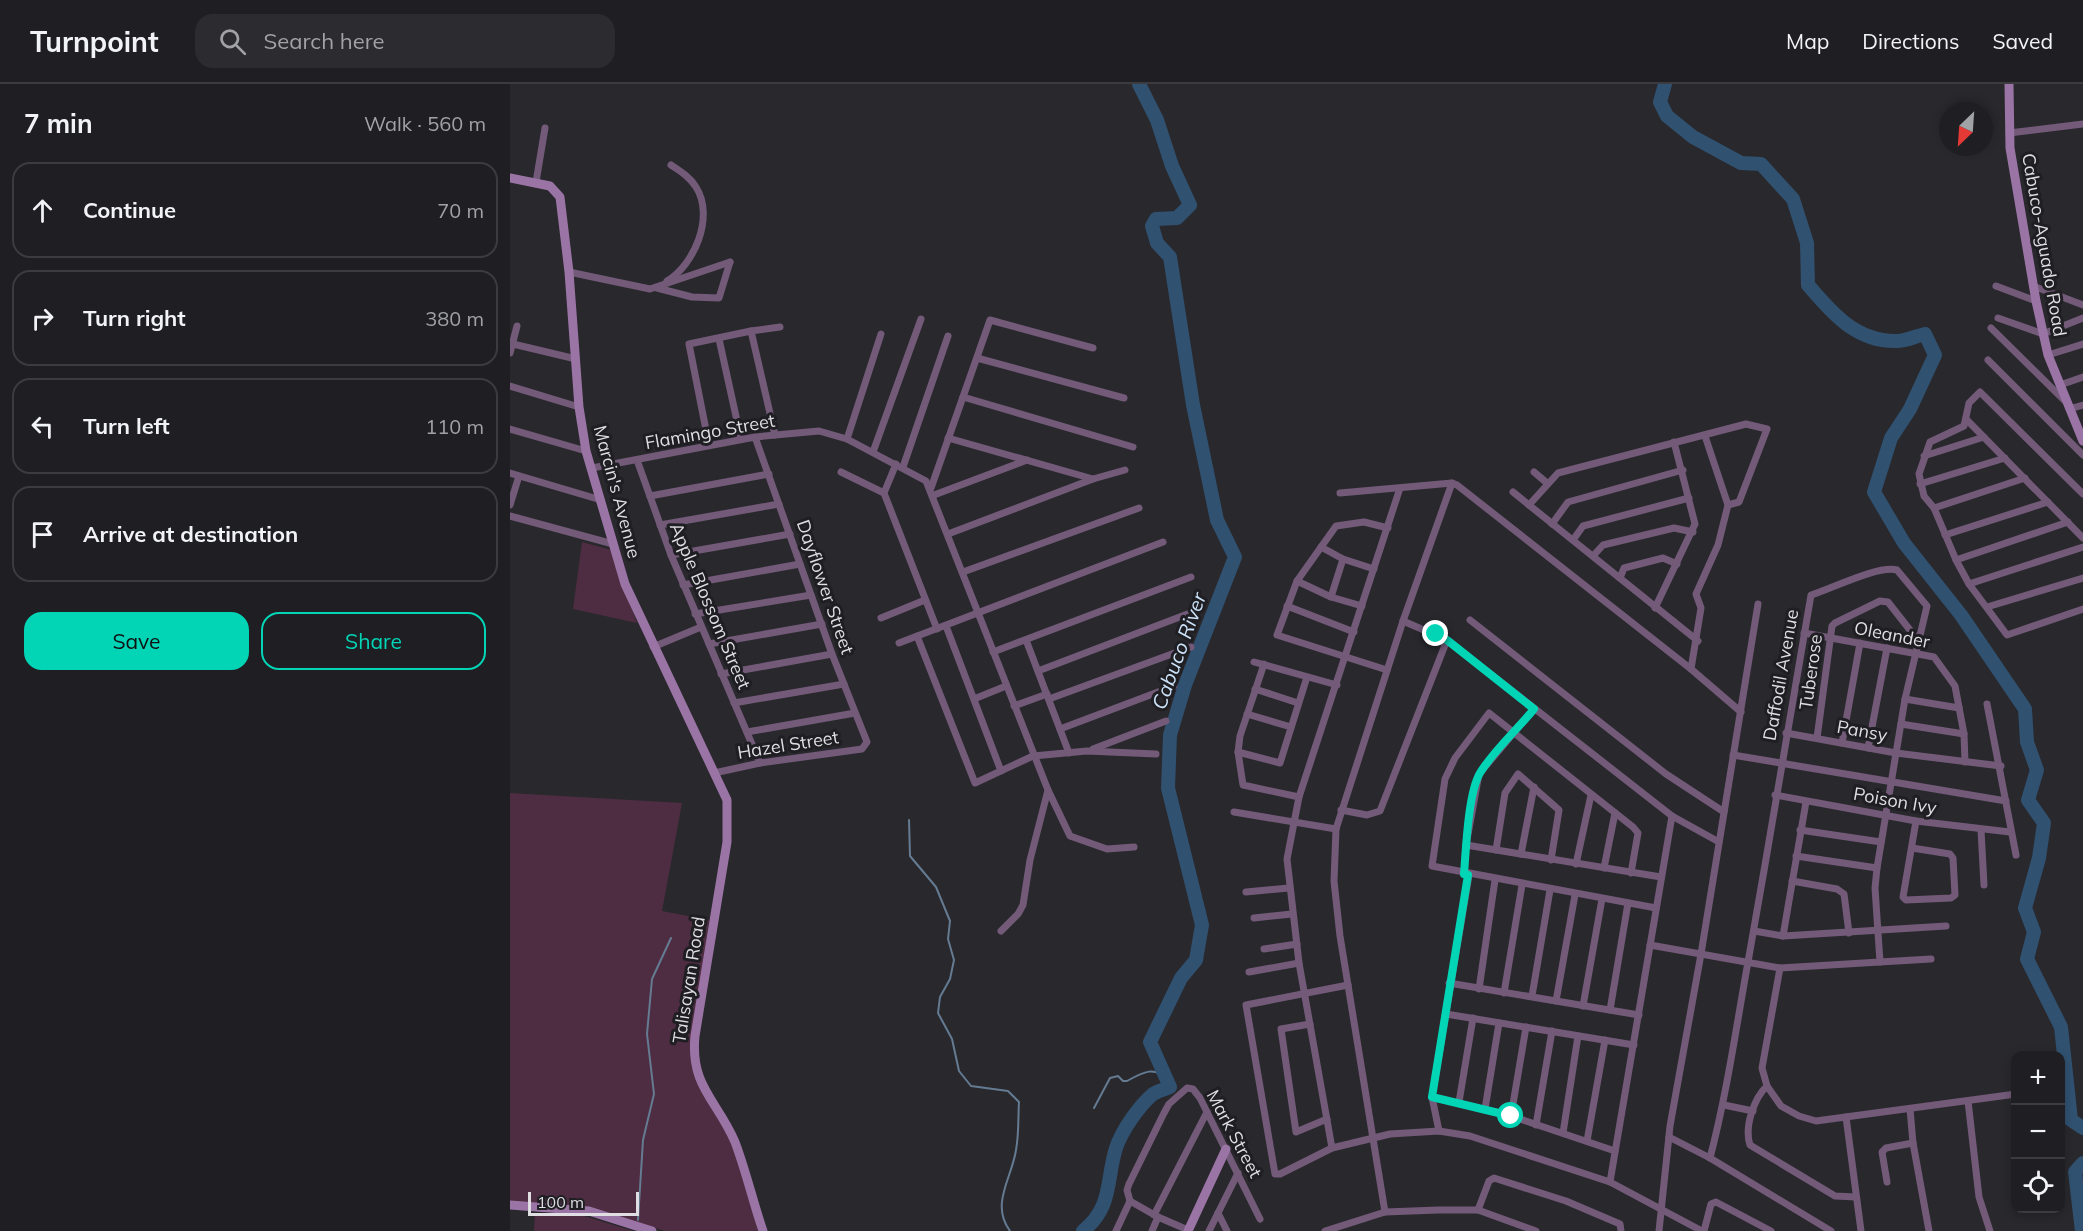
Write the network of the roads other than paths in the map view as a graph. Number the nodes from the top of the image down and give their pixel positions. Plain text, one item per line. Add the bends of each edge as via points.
1 (2008, 84) edge
2 (2083, 124) edge
3 (545, 128) dead end
4 (2009, 133) junction
5 (671, 165) dead end
6 (510, 178) edge
7 (536, 182) junction
8 (569, 272) junction
9 (1996, 286) dead end
10 (2033, 286) junction
11 (657, 288) junction
12 (2036, 301) junction
13 (2083, 305) edge
14 (1998, 318) dead end
15 (2083, 318) edge
16 (921, 319) dead end
17 (517, 326) dead end
18 (780, 327) dead end
19 (1991, 328) dead end
20 (751, 332) junction
21 (881, 334) dead end
22 (2043, 334) junction
23 (948, 336) dead end
24 (719, 339) junction
25 (513, 344) junction
26 (2083, 344) edge
27 (1093, 348) dead end
28 (510, 353) edge
29 (2048, 355) junction
30 (977, 358) junction
31 (576, 359) junction
32 (1988, 360) dead end
33 (2083, 377) edge
34 (2060, 385) junction
35 (510, 386) edge
36 (963, 397) junction
37 (1124, 398) dead end
38 (2067, 405) junction
39 (2083, 405) edge
40 (579, 407) junction
41 (1966, 419) junction
42 (510, 429) edge
43 (775, 435) junction
44 (1705, 436) junction
45 (754, 437) junction
46 (1984, 437) junction
47 (2082, 437) edge
48 (948, 438) junction
49 (741, 439) junction
50 (847, 439) junction
51 (1674, 442) junction
52 (709, 445) junction
53 (1133, 447) dead end
54 (586, 451) junction
55 (873, 452) junction
56 (2083, 455) edge
57 (1924, 456) junction
58 (2005, 458) junction
59 (637, 460) junction
60 (1027, 460) junction
61 (900, 466) junction
62 (592, 468) junction
63 (1125, 470) dead end
64 (1683, 470) junction
65 (841, 472) dead end
66 (1534, 472) dead end
67 (510, 473) edge
68 (769, 474) junction
69 (519, 476) junction
70 (2025, 478) junction
71 (1093, 479) junction
72 (1452, 483) junction
73 (1547, 483) junction
74 (1920, 484) junction
75 (1400, 488) junction
76 (932, 492) junction
77 (1513, 492) dead end
78 (884, 493) junction
79 (1340, 493) dead end
80 (2083, 494) edge
81 (650, 496) junction
82 (1689, 498) junction
83 (601, 500) junction
84 (2048, 502) junction
85 (779, 504) junction
86 (510, 505) edge
87 (1529, 505) junction
88 (1728, 505) junction
89 (1139, 508) dead end
90 (1934, 508) junction
91 (510, 516) edge
92 (2068, 522) junction
93 (1552, 524) junction
94 (660, 525) junction
95 (1388, 528) junction
96 (1693, 532) junction
97 (790, 534) junction
98 (948, 534) junction
99 (1945, 535) junction
100 (2083, 538) edge
101 (1573, 540) junction
102 (1163, 542) dead end
103 (612, 544) junction
104 (1321, 547) junction
105 (2083, 547) edge
106 (671, 555) junction
107 (1593, 556) junction
108 (1343, 559) junction
109 (1956, 560) junction
110 (800, 564) junction
111 (1677, 564) junction
112 (1374, 570) junction
113 (963, 572) junction
114 (1191, 578) dead end
115 (1620, 578) junction
116 (2083, 578) edge
117 (1297, 581) junction
118 (1969, 584) junction
119 (684, 585) junction
120 (811, 595) junction
121 (1331, 597) junction
122 (925, 600) junction
123 (1758, 604) dead end
124 (1287, 606) junction
125 (1362, 606) junction
126 (1987, 607) junction
127 (1655, 608) junction
128 (2083, 609) edge
129 (1198, 610) dead end
130 (695, 614) junction
131 (979, 614) junction
132 (881, 618) dead end
133 (1470, 620) dead end
134 (1403, 621) junction
135 (822, 624) junction
136 (946, 626) junction
137 (701, 627) junction
138 (937, 629) junction
139 (1354, 632) junction
140 (1804, 633) junction
141 (917, 636) junction
142 (1832, 638) junction
143 (1917, 639) junction
144 (1026, 640) junction
145 (1447, 640) junction
146 (1698, 641) junction
147 (899, 643) dead end
148 (1860, 643) junction
149 (709, 644) junction
150 (653, 647) junction
151 (1191, 647) dead end
152 (1887, 648) junction
153 (993, 652) junction
154 (1914, 653) junction
155 (832, 654) junction
156 (1346, 658) junction
157 (1254, 662) dead end
158 (1264, 664) junction
159 (1691, 669) junction
160 (1387, 670) junction
161 (1038, 671) junction
162 (721, 674) junction
163 (1307, 677) junction
164 (844, 684) junction
165 (1337, 685) junction
166 (1006, 686) junction
167 (1174, 686) dead end
168 (1255, 689) junction
169 (1048, 697) junction
170 (974, 699) junction
171 (1905, 699) junction
172 (734, 703) junction
173 (1298, 703) junction
174 (1987, 704) dead end
175 (1014, 706) junction
176 (1959, 708) junction
177 (1534, 709) junction
178 (1741, 712) junction
179 (855, 713) junction
180 (1247, 714) junction
181 (1166, 721) dead end
182 (1901, 724) junction
183 (1291, 727) junction
184 (1060, 729) junction
185 (747, 732) junction
186 (1786, 733) junction
187 (1513, 734) junction
188 (1964, 734) junction
189 (1817, 738) junction
190 (1842, 743) junction
191 (866, 747) joint
192 (1869, 748) junction
193 (1088, 751) junction
194 (1069, 753) junction
195 (1238, 753) junction
196 (1896, 753) junction
197 (1156, 754) dead end
198 (1733, 755) junction
199 (1033, 756) junction
200 (1965, 762) junction
201 (760, 763) junction
202 (1781, 765) junction
203 (2001, 766) junction
204 (1001, 771) junction
205 (714, 773) junction
206 (1892, 783) junction
207 (1534, 787) junction
208 (1048, 790) junction
209 (725, 794) joint
210 (1591, 795) junction
211 (1775, 795) junction
212 (1299, 797) junction
213 (2006, 801) junction
214 (1806, 802) junction
215 (1341, 810) junction
216 (1234, 812) dead end
217 (1724, 812) junction
218 (1615, 813) junction
219 (1886, 814) junction
220 (1672, 816) junction
221 (1916, 820) junction
222 (1293, 822) junction
223 (1336, 829) junction
224 (1800, 830) junction
225 (1980, 830) junction
226 (2010, 832) junction
227 (1719, 842) junction
228 (1881, 842) junction
229 (1466, 845) junction
230 (1134, 847) dead end
231 (1912, 848) junction
232 (1496, 850) junction
233 (1521, 854) junction
234 (2016, 855) dead end
235 (1796, 856) junction
236 (1551, 860) junction
237 (1576, 864) junction
238 (1605, 868) junction
239 (1877, 868) junction
240 (1631, 873) junction
241 (1466, 875) junction
242 (1661, 877) junction
243 (1495, 880) junction
244 (1792, 881) junction
245 (1522, 885) junction
246 (1984, 885) dead end
247 (1289, 888) junction
248 (1550, 890) junction
249 (1246, 892) dead end
250 (1575, 895) junction
251 (1602, 899) junction
252 (1628, 903) junction
253 (1656, 908) junction
254 (1292, 914) junction
255 (1254, 918) dead end
256 (1946, 926) dead end
257 (1001, 931) dead end
258 (1754, 931) junction
259 (1879, 931) junction
260 (1849, 933) junction
261 (1783, 936) junction
262 (1297, 944) junction
263 (1650, 945) junction
264 (1264, 949) dead end
265 (1701, 954) junction
266 (1931, 959) dead end
267 (1748, 962) junction
268 (1880, 962) junction
269 (1299, 963) junction
270 (1780, 968) junction
271 (1248, 972) dead end
272 (1449, 983) junction
273 (1348, 985) junction
274 (1479, 989) junction
275 (1305, 993) junction
276 (1504, 993) junction
277 (1532, 996) junction
278 (1556, 1001) junction
279 (1583, 1006) junction
280 (1610, 1010) junction
281 (1446, 1014) junction
282 (1639, 1015) junction
283 (1473, 1018) junction
284 (1499, 1023) junction
285 (1310, 1024) junction
286 (1526, 1027) junction
287 (1552, 1031) junction
288 (1578, 1036) junction
289 (1605, 1040) junction
290 (1634, 1045) junction
291 (1767, 1086) junction
292 (2011, 1095) edge
293 (1432, 1097) junction
294 (1968, 1101) junction
295 (1459, 1102) junction
296 (1724, 1105) junction
297 (1485, 1109) junction
298 (1911, 1109) junction
299 (1753, 1111) junction
300 (1207, 1112) junction
301 (1511, 1116) junction
302 (1846, 1118) junction
303 (1327, 1119) junction
304 (1536, 1125) junction
305 (1439, 1131) junction
306 (1563, 1133) junction
307 (1669, 1137) junction
308 (1374, 1138) junction
309 (1587, 1141) junction
310 (1913, 1143) junction
311 (1332, 1148) junction
312 (1226, 1149) junction
313 (1615, 1151) junction
314 (1710, 1158) junction
315 (1238, 1173) junction
316 (1610, 1182) junction
317 (1887, 1182) dead end
318 (1856, 1197) junction
319 (1130, 1201) junction
320 (510, 1205) edge
321 (1662, 1208) junction
322 (1478, 1210) junction
323 (1385, 1212) junction
324 (1218, 1213) junction
325 (1156, 1216) junction
326 (1260, 1219) dead end
327 (1188, 1230) edge
328 (652, 1231) edge
329 (763, 1231) edge
330 (1116, 1231) edge
331 (1152, 1231) edge
332 (1209, 1231) edge
333 (1227, 1231) edge
334 (1324, 1231) edge
335 (1536, 1231) edge
336 (1621, 1231) edge
337 (1659, 1231) edge
338 (1703, 1231) edge
339 (1771, 1231) edge
340 (1831, 1231) edge
341 (1861, 1231) edge
342 (1929, 1231) edge
343 (1990, 1231) edge

1 - 4 main road, Cabuco-Aguado Road
2 - 4 street
3 - 7 street
4 - 10 main road, Cabuco-Aguado Road
5 - 11 street via 697,188 701,201 700,230 683,269
6 - 7 main road, Marcin's Avenue
7 - 8 main road, Marcin's Avenue via 554,188 560,197
8 - 11 street
8 - 31 main road, Marcin's Avenue
9 - 12 street
10 - 12 main road, Cabuco-Aguado Road
10 - 13 street
11 - 11 street via 718,268 730,262 719,298 692,297
12 - 22 main road, Cabuco-Aguado Road
14 - 22 street
15 - 22 street
16 - 55 street
17 - 25 street
18 - 20 street
19 - 38 street
20 - 24 street
20 - 43 street
21 - 50 street
22 - 29 main road, Cabuco-Aguado Road
23 - 61 street
24 - 49 street
24 - 52 street via 689,344
25 - 28 street
25 - 31 street
26 - 29 street
27 - 30 street via 990,320
29 - 34 main road, Cabuco-Aguado Road
30 - 36 street
30 - 37 street
31 - 40 main road, Marcin's Avenue
32 - 56 street
33 - 34 street
34 - 38 main road, Cabuco-Aguado Road
35 - 40 street
36 - 48 street
36 - 53 street
38 - 39 street
38 - 47 main road, Cabuco-Aguado Road
40 - 54 main road, Marcin's Avenue
41 - 46 street
41 - 57 street via 1960,428 1933,439
41 - 80 street via 1972,399 1980,393
42 - 54 street
43 - 45 street, Flamingo Street
43 - 50 street, Flamingo Street via 819,431
44 - 51 street
44 - 88 street
44 - 88 street via 1746,423 1767,429 1739,502
45 - 49 street, Flamingo Street
45 - 68 street, Dayflower Street
46 - 57 street
46 - 58 street
48 - 60 street
48 - 76 street
49 - 52 street, Flamingo Street
50 - 55 street, Flamingo Street
51 - 64 street
51 - 73 street via 1558,473
52 - 59 street, Flamingo Street
54 - 62 main road, Marcin's Avenue
55 - 61 street, Flamingo Street
57 - 74 street
58 - 70 street
58 - 74 street
59 - 62 street, Flamingo Street
59 - 81 street, Apple Blossom Street
60 - 71 street
60 - 76 street
61 - 76 street, Flamingo Street via 922,477
61 - 78 street
62 - 83 main road, Marcin's Avenue
63 - 71 street
64 - 82 street
64 - 93 street via 1568,502
65 - 78 street
66 - 73 street
67 - 69 street
68 - 81 street
68 - 85 street, Dayflower Street
69 - 83 street
69 - 86 street
70 - 84 street
70 - 90 street
71 - 98 street
72 - 75 street
72 - 134 street
72 - 159 street
73 - 87 street
74 - 90 street
75 - 79 street
75 - 95 street
76 - 98 street
77 - 87 street
78 - 122 street
81 - 94 street, Apple Blossom Street
82 - 96 street
82 - 101 street via 1583,526
83 - 103 main road, Marcin's Avenue
84 - 92 street
84 - 99 street
85 - 94 street
85 - 97 street, Dayflower Street
87 - 93 street
88 - 146 street via 1718,545 1696,594 1701,608
89 - 113 street
90 - 99 street
91 - 103 street
92 - 100 street
92 - 109 street
93 - 101 street
94 - 106 street, Apple Blossom Street
95 - 104 street via 1364,522 1336,525
95 - 112 street
96 - 107 street via 1674,528 1603,545
96 - 111 street
97 - 106 street
97 - 110 street, Dayflower Street
98 - 113 street
99 - 109 street
101 - 107 street
102 - 131 street
103 - 150 main road, Marcin's Avenue
104 - 108 street
104 - 117 street
105 - 118 street
106 - 119 street, Apple Blossom Street
107 - 115 street
108 - 112 street
108 - 121 street
109 - 118 street
110 - 119 street
110 - 120 street, Dayflower Street
111 - 115 street via 1663,558 1624,568
111 - 127 street
112 - 125 street
113 - 131 street
114 - 144 street
115 - 127 street
116 - 126 street
117 - 121 street
117 - 124 street
118 - 126 street
119 - 130 street, Apple Blossom Street
120 - 130 street
120 - 135 street, Dayflower Street
121 - 125 street
122 - 132 street
122 - 138 street
123 - 178 street
124 - 139 street
124 - 156 street via 1277,635
125 - 139 street
126 - 128 street via 2007,635
127 - 146 street
129 - 161 street
130 - 137 street, Apple Blossom Street
131 - 136 street
131 - 153 street
133 - 217 street via 1657,767
134 - 145 street
134 - 160 street
135 - 149 street
135 - 155 street, Dayflower Street
136 - 138 street
136 - 170 street
137 - 149 street, Apple Blossom Street
137 - 150 street
138 - 141 street
139 - 156 street
140 - 142 street, Oleander
140 - 143 street, Daffodil Avenue via 1811,596 1890,569 1902,574 1927,606
140 - 186 street, Daffodil Avenue
141 - 147 street
141 - 204 street via 975,783
142 - 143 street, Tuberose via 1835,622 1880,601 1888,602
142 - 148 street, Oleander
142 - 189 street, Tuberose
143 - 154 street
144 - 153 street
144 - 161 street
145 - 177 street
145 - 215 street via 1380,811 1367,815
146 - 159 street
148 - 152 street, Oleander
148 - 190 street
149 - 162 street, Apple Blossom Street
150 - 205 main road, Marcin's Avenue
151 - 169 street
152 - 154 street, Oleander
152 - 192 street
153 - 166 street
154 - 171 street
154 - 176 street, Oleander via 1934,657 1955,686
155 - 162 street
155 - 164 street, Dayflower Street
156 - 160 street
156 - 165 street
157 - 158 street
158 - 163 street
158 - 168 street
159 - 178 street
160 - 215 street
161 - 169 street
162 - 172 street, Apple Blossom Street
163 - 165 street
163 - 173 street
164 - 172 street
164 - 179 street, Dayflower Street
165 - 212 street
166 - 170 street
166 - 175 street
167 - 184 street
168 - 173 street
168 - 180 street
169 - 175 street
169 - 184 street
170 - 204 street
171 - 176 street
171 - 182 street
172 - 185 street, Apple Blossom Street
173 - 183 street
174 - 203 street
175 - 199 street
176 - 188 street, Oleander
177 - 187 street
177 - 220 street
178 - 198 street
179 - 185 street
179 - 191 street, Dayflower Street
180 - 183 street
180 - 195 street
181 - 193 street
182 - 188 street
182 - 196 street
183 - 195 street via 1280,763
184 - 194 street
185 - 201 street, Apple Blossom Street
186 - 189 street, Pansy
186 - 202 street, Daffodil Avenue
187 - 210 street
187 - 229 street via 1479,774
187 - 241 street via 1489,713 1455,758 1445,779 1431,866
188 - 200 street, Oleander
189 - 190 street, Pansy
190 - 192 street, Pansy
191 - 201 street, Hazel Street
192 - 196 street, Pansy
193 - 194 street
193 - 197 street
194 - 199 street
195 - 212 street via 1243,785
196 - 200 street, Pansy
196 - 206 street
198 - 202 street
198 - 217 street
199 - 204 street
199 - 208 street
200 - 203 street, Pansy
201 - 205 street, Hazel Street
202 - 206 street
202 - 211 street, Daffodil Avenue
203 - 213 street
205 - 209 main road, Marcin's Avenue
206 - 213 street
206 - 219 street
207 - 232 street via 1518,774 1505,793
207 - 233 street
207 - 236 street via 1559,810
208 - 230 street via 1070,836 1107,849
208 - 257 street via 1023,905
209 - 329 main road, Talisayan Road via 729,828 694,1036 694,1060 700,1083 732,1135
210 - 218 street
210 - 237 street
211 - 214 street, Poison Ivy
211 - 258 street, Daffodil Avenue
212 - 222 street
213 - 226 street
214 - 219 street, Poison Ivy
214 - 224 street
215 - 223 street
216 - 222 street
217 - 227 street
218 - 238 street
218 - 240 street via 1638,833
219 - 221 street, Poison Ivy
219 - 228 street
220 - 227 street
220 - 242 street
221 - 225 street, Poison Ivy
221 - 231 street
222 - 223 street
222 - 247 street via 1287,860
223 - 273 street via 1334,881
224 - 228 street
224 - 235 street
225 - 226 street, Poison Ivy
225 - 246 street
226 - 234 street
227 - 265 street
228 - 239 street
229 - 232 street
229 - 241 street
231 - 231 street via 1903,897 1952,898 1955,895 1950,854
232 - 233 street
233 - 236 street
235 - 239 street
235 - 244 street
236 - 237 street
237 - 238 street
238 - 240 street
239 - 259 street
240 - 242 street
241 - 243 street
241 - 272 street
242 - 253 street
243 - 245 street
243 - 274 street
244 - 260 street via 1837,889 1844,894
244 - 261 street
245 - 248 street
245 - 276 street
247 - 249 street
247 - 254 street
248 - 250 street
248 - 277 street
250 - 251 street
250 - 278 street
251 - 252 street
251 - 279 street
252 - 253 street
252 - 280 street
253 - 263 street
254 - 255 street
254 - 262 street
256 - 259 street
258 - 261 street
258 - 267 street, Daffodil Avenue
259 - 260 street
259 - 268 street
260 - 261 street
262 - 264 street
262 - 269 street
263 - 265 street
263 - 282 street
265 - 267 street
265 - 307 street
266 - 268 street
267 - 270 street
267 - 296 street, Daffodil Avenue
268 - 270 street
269 - 271 street
269 - 275 street
270 - 291 street via 1762,1068
272 - 274 street
272 - 281 street
273 - 275 street
273 - 308 street
274 - 276 street
275 - 285 street
275 - 311 street via 1250,1002 1246,1006 1273,1171 1280,1174
276 - 277 street
277 - 278 street
278 - 279 street
279 - 280 street
280 - 282 street
281 - 283 street
281 - 293 street
282 - 290 street
283 - 284 street
283 - 295 street
284 - 286 street
284 - 297 street
285 - 303 street
285 - 303 street via 1281,1029 1296,1132
286 - 287 street
286 - 301 street
287 - 288 street
287 - 304 street
288 - 289 street
288 - 306 street
289 - 290 street
289 - 309 street
290 - 313 street
291 - 299 street via 1757,1095
291 - 302 street via 1781,1106 1799,1116 1816,1121
292 - 294 street
293 - 295 street
293 - 305 street
294 - 298 street
294 - 343 street via 1979,1197
295 - 297 street
296 - 299 street
296 - 314 street, Daffodil Avenue
297 - 301 street
298 - 302 street
298 - 310 street
299 - 318 street via 1750,1144 1835,1196
300 - 312 street, Mark Street
300 - 319 street, Mark Street via 1193,1089 1187,1088 1169,1104 1129,1184
300 - 325 street
301 - 304 street
302 - 318 street
303 - 311 street
304 - 306 street
305 - 308 street
305 - 316 street via 1470,1136
306 - 309 street
307 - 314 street
307 - 321 street
308 - 311 street
308 - 323 street
309 - 313 street
310 - 317 street via 1882,1152
310 - 342 street
312 - 315 street, Mark Street
312 - 327 main road
313 - 316 street
314 - 340 street
315 - 324 street
315 - 326 street, Mark Street
316 - 321 street
318 - 341 street
319 - 325 street
319 - 330 street
320 - 328 main road via 589,1211
321 - 337 street
321 - 338 street
322 - 323 street
322 - 335 street
322 - 336 street via 1494,1178 1566,1201 1620,1224
323 - 334 street
324 - 332 street
324 - 333 street
325 - 327 street
325 - 331 street
338 - 339 street via 1711,1204 1716,1202

